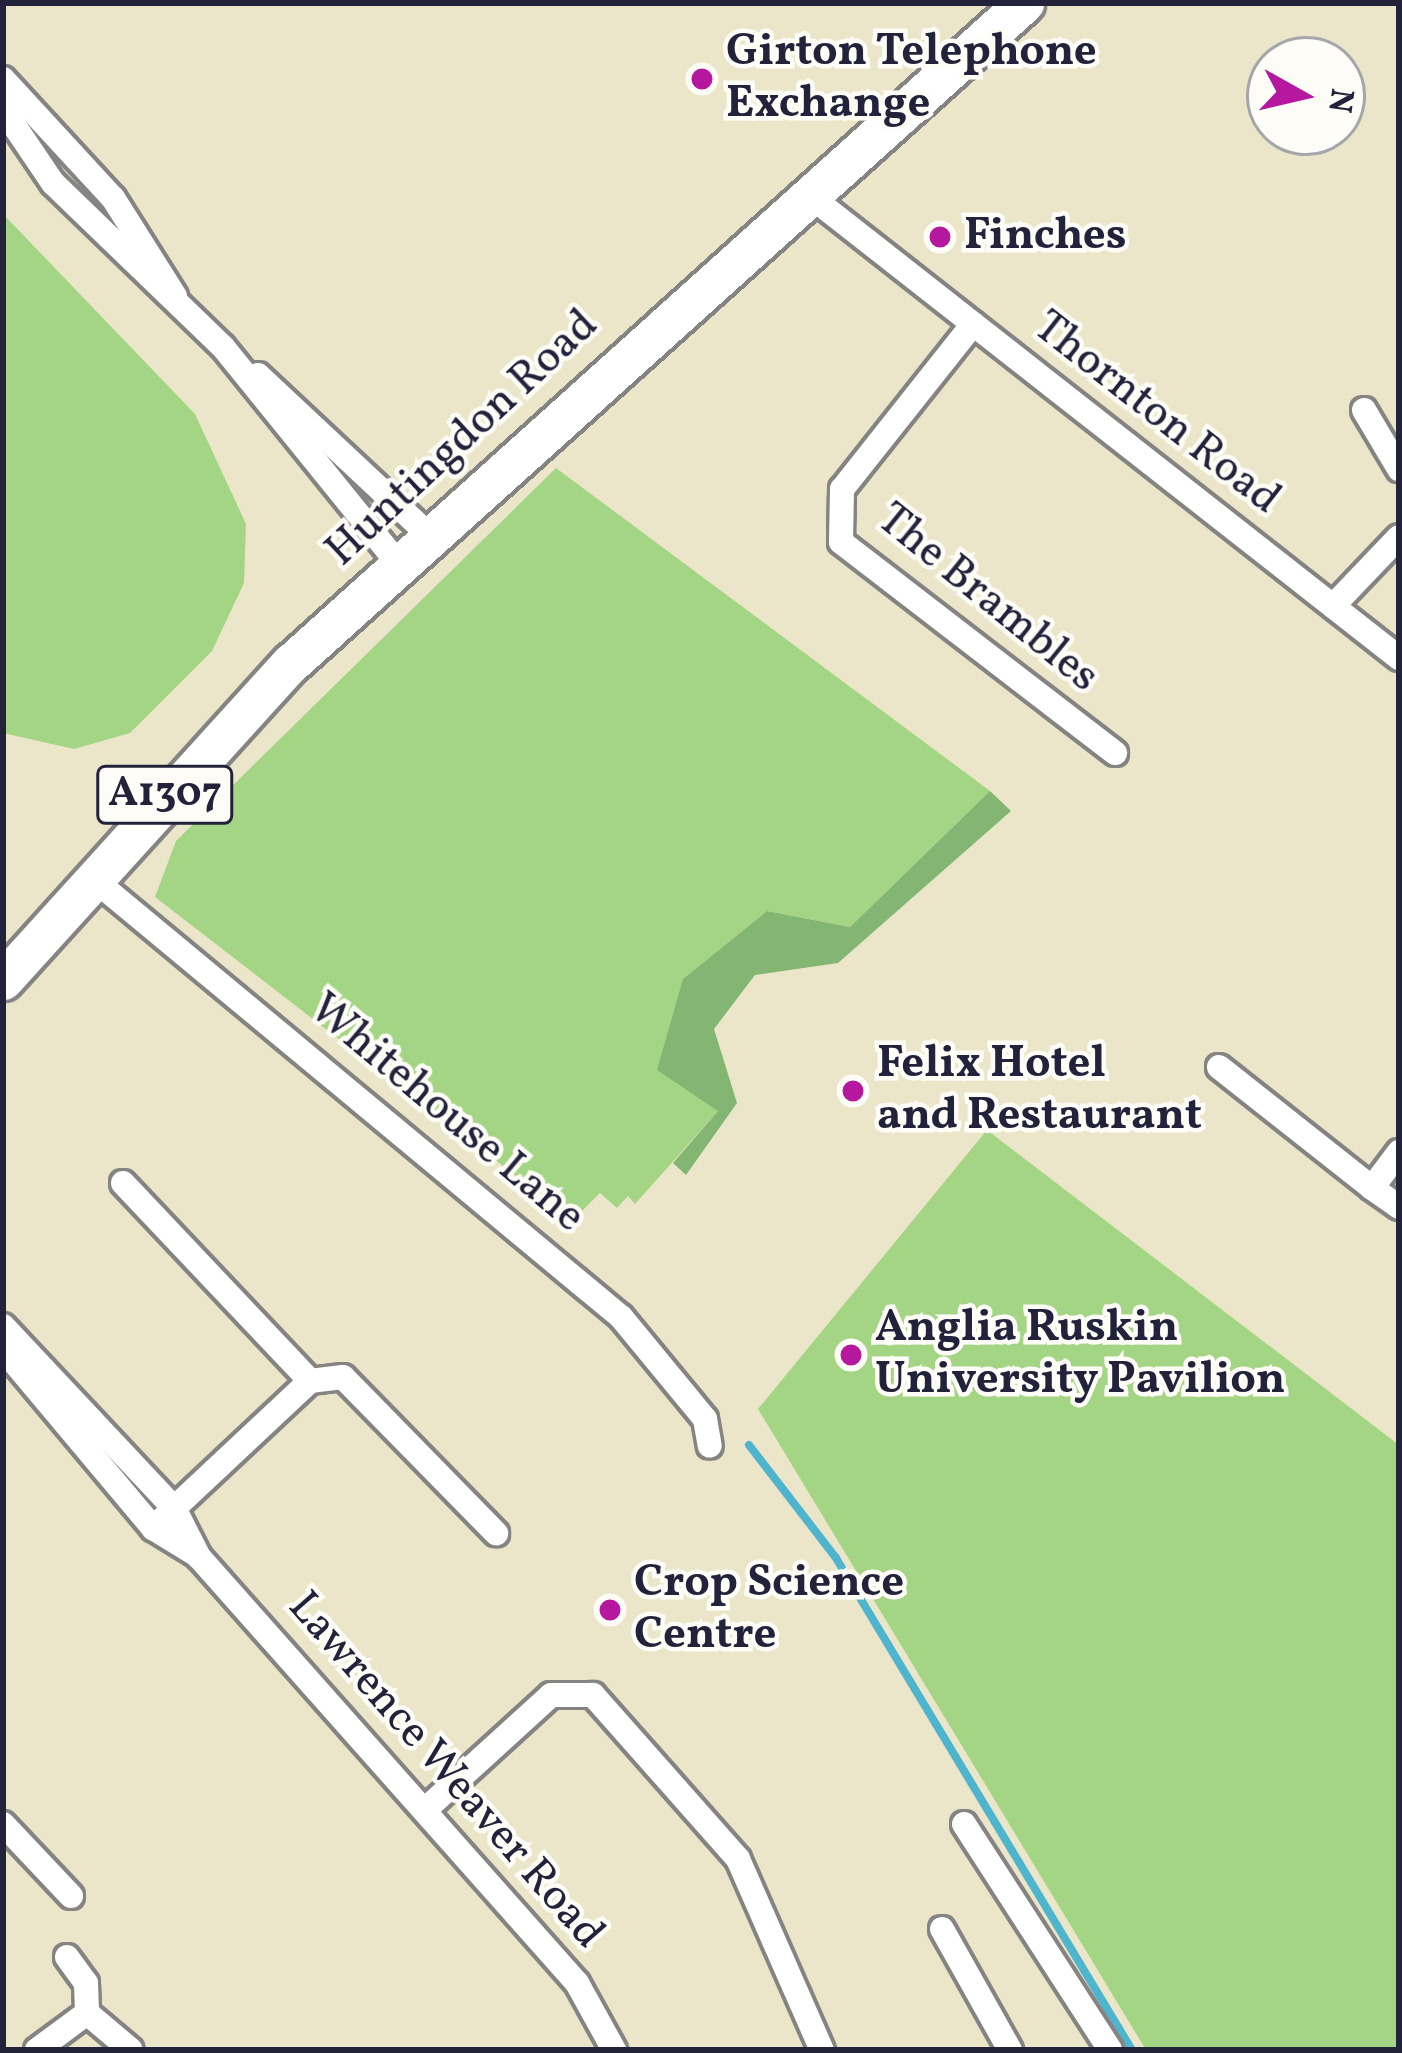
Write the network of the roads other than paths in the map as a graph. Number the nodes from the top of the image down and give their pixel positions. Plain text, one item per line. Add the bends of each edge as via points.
1 (1024, 3) edge
2 (3, 79) edge
3 (3, 109) edge
4 (805, 192) junction
5 (176, 299) junction
6 (973, 324) junction
7 (223, 347) junction
8 (1363, 411) dead end
9 (1399, 469) edge
10 (429, 535) junction
11 (1399, 537) edge
12 (399, 564) junction
13 (1333, 606) junction
14 (1399, 658) edge
15 (1114, 753) dead end
16 (91, 877) junction
17 (3, 980) edge
18 (1220, 1066) dead end
19 (1399, 1152) edge
20 (123, 1183) dead end
21 (1372, 1188) junction
22 (1399, 1208) edge
23 (3, 1326) edge
24 (3, 1349) edge
25 (310, 1381) junction
26 (710, 1447) dead end
27 (174, 1508) junction
28 (153, 1528) junction
29 (496, 1533) dead end
30 (200, 1557) junction
31 (427, 1808) junction
32 (3, 1824) edge
33 (964, 1824) dead end
34 (71, 1896) dead end
35 (941, 1929) dead end
36 (67, 1957) dead end
37 (87, 2013) junction
38 (37, 2050) edge
39 (131, 2050) edge
40 (614, 2050) edge
41 (822, 2050) edge
42 (1010, 2050) edge
43 (1110, 2050) edge

1 - 4 main road, Huntingdon Road / A1307
2 - 5 street via 113,198
3 - 5 street via 92,226
4 - 6 street, Thornton Road
4 - 10 main road, Huntingdon Road / A1307
5 - 7 street
6 - 13 street, Thornton Road
6 - 15 street, The Brambles via 842,489 841,542
7 - 10 street
7 - 12 street
8 - 9 street
10 - 12 main road, Huntingdon Road / A1307
11 - 13 street
12 - 16 main road, Huntingdon Road / A1307
13 - 14 street, Thornton Road
16 - 17 main road, Huntingdon Road / A1307
16 - 26 street, Whitehouse Lane via 621,1317 705,1419
18 - 21 street
19 - 21 street
20 - 25 street
21 - 22 street
23 - 27 street, Lawrence Weaver Road
24 - 28 street, Lawrence Weaver Road
25 - 27 street
25 - 29 street via 343,1377
27 - 28 street
27 - 30 street, Lawrence Weaver Road
28 - 30 street, Lawrence Weaver Road
30 - 31 street, Lawrence Weaver Road
31 - 40 street, Lawrence Weaver Road via 577,1983
31 - 41 street via 550,1695 592,1695 738,1859
32 - 34 street
33 - 43 street
35 - 42 street
36 - 37 street via 86,1983
37 - 38 street
37 - 39 street

